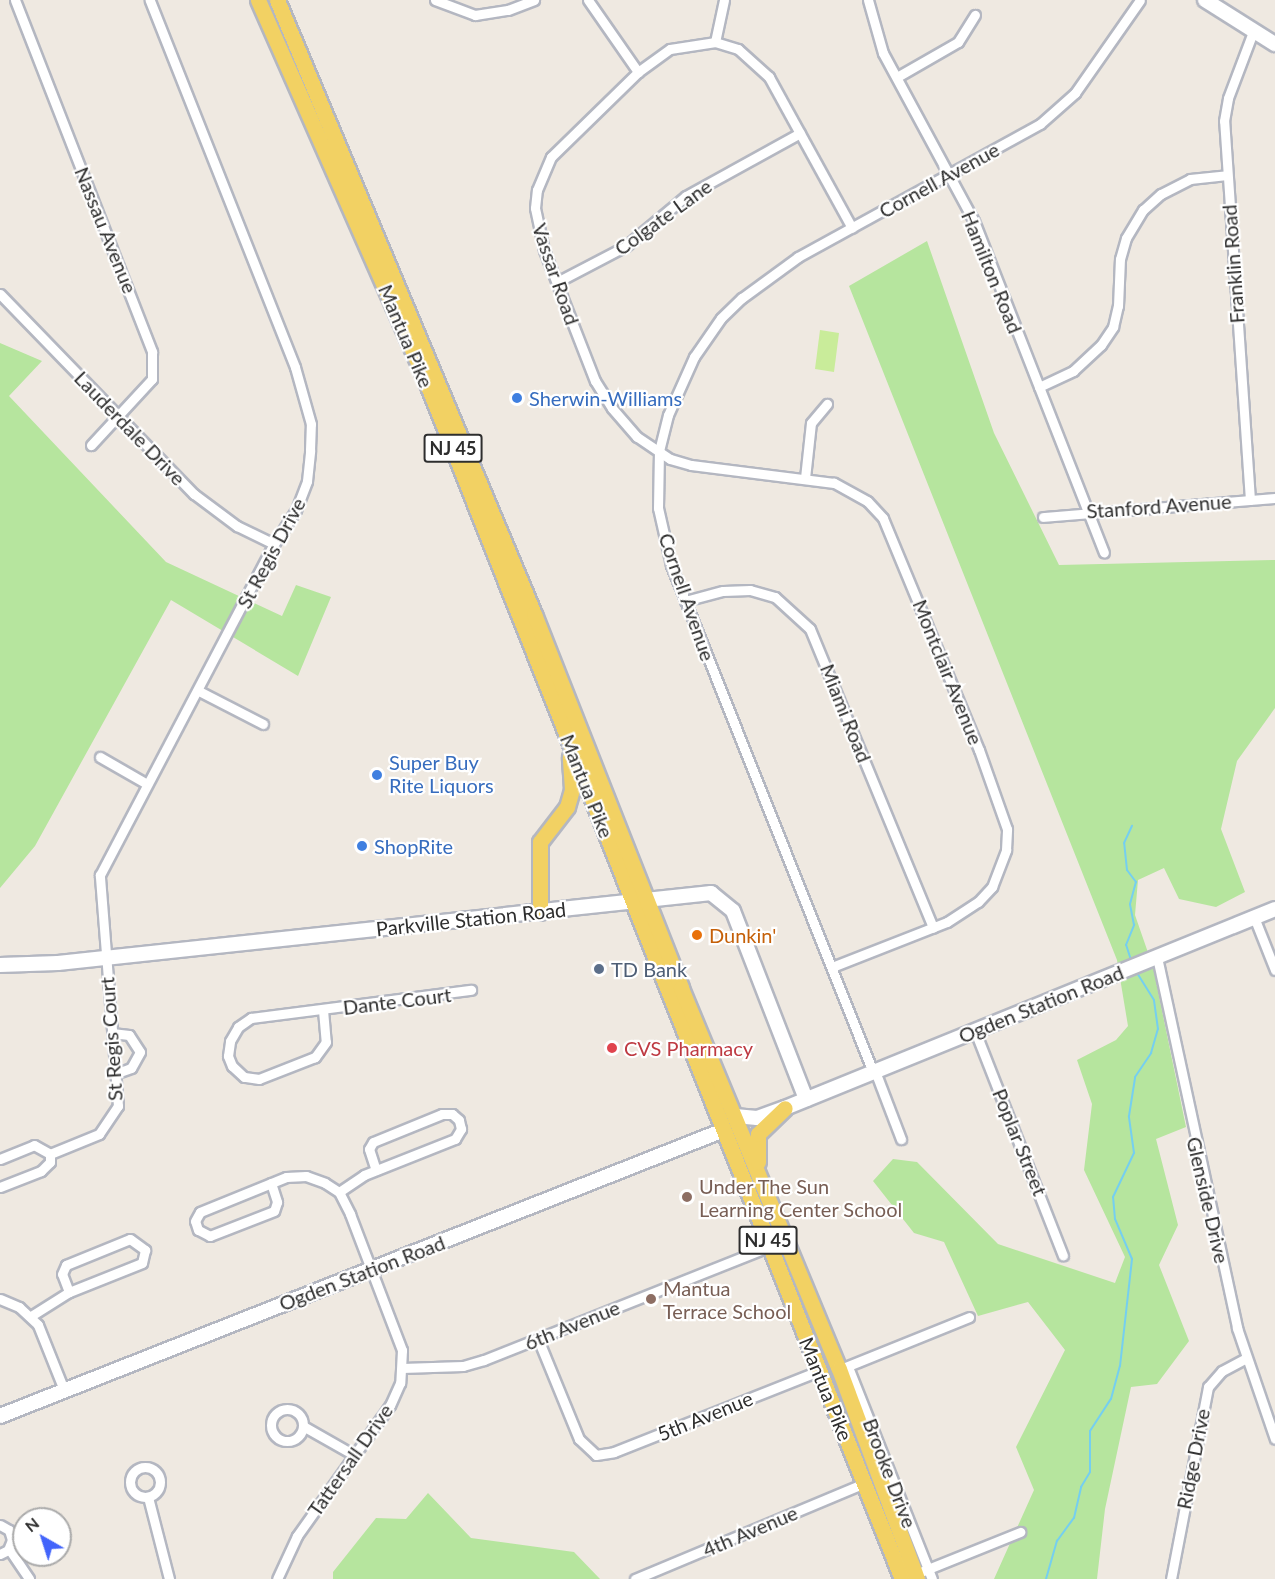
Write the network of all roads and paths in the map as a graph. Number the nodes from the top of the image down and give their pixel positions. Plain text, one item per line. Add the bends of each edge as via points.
1 (15, 0) edge
2 (150, 0) edge
3 (258, 0) edge
4 (277, 0) edge
5 (282, 0) edge
6 (435, 0) edge
7 (534, 0) edge
8 (588, 0) edge
9 (724, 0) edge
10 (868, 0) edge
11 (1140, 0) edge
12 (1205, 0) edge
13 (975, 15) dead end
14 (286, 21) junction
15 (1253, 32) junction
16 (715, 42) junction
17 (1275, 44) edge
18 (638, 72) junction
19 (897, 77) junction
20 (800, 133) junction
21 (948, 174) junction
22 (1227, 175) junction
23 (852, 228) junction
24 (557, 282) junction
25 (0, 294) edge
26 (1038, 387) junction
27 (827, 404) dead end
28 (118, 416) junction
29 (91, 445) dead end
30 (659, 451) junction
31 (806, 477) junction
32 (1275, 498) edge
33 (1250, 500) junction
34 (1086, 511) junction
35 (1043, 517) dead end
36 (274, 544) junction
37 (1104, 552) dead end
38 (685, 601) junction
39 (199, 690) junction
40 (263, 724) dead end
41 (567, 736) junction
42 (100, 757) dead end
43 (147, 784) junction
44 (640, 900) junction
45 (1275, 909) edge
46 (540, 912) junction
47 (1254, 917) junction
48 (933, 928) junction
49 (104, 957) junction
50 (1157, 957) junction
51 (0, 965) edge
52 (832, 968) junction
53 (1275, 970) edge
54 (471, 990) dead end
55 (323, 1010) junction
56 (975, 1031) junction
57 (112, 1033) junction
58 (874, 1071) junction
59 (117, 1073) junction
60 (806, 1099) junction
61 (785, 1108) junction
62 (735, 1116) junction
63 (724, 1130) junction
64 (902, 1139) dead end
65 (50, 1154) junction
66 (0, 1159) edge
67 (376, 1170) junction
68 (271, 1184) junction
69 (0, 1187) edge
70 (339, 1192) junction
71 (770, 1246) junction
72 (1063, 1255) dead end
73 (373, 1269) junction
74 (69, 1292) junction
75 (0, 1299) edge
76 (807, 1299) junction
77 (31, 1316) junction
78 (969, 1317) dead end
79 (538, 1339) junction
80 (1245, 1359) junction
81 (402, 1368) junction
82 (844, 1368) junction
83 (819, 1371) junction
84 (64, 1390) junction
85 (0, 1416) edge
86 (303, 1426) dead end
87 (1275, 1439) edge
88 (354, 1455) junction
89 (864, 1484) junction
90 (148, 1497) dead end
91 (0, 1525) edge
92 (1020, 1532) dead end
93 (9, 1549) junction
94 (0, 1554) edge
95 (915, 1575) edge
96 (28, 1579) edge
97 (169, 1579) edge
98 (277, 1579) edge
99 (635, 1579) edge
100 (932, 1579) edge
101 (1171, 1579) edge

1 - 28 street, Nassau Avenue via 152,352 152,379
2 - 36 street, St Regis Drive via 295,367 310,424 309,467 303,496
3 - 41 main road, Mantua Pike / NJ 45 via 428,386
4 - 14 main road, Mantua Pike / NJ 45
5 - 14 main road
6 - 7 street via 476,15 508,10
8 - 18 street
9 - 16 street
10 - 19 street, Hamilton Road via 873,30
11 - 21 street, Cornell Avenue via 1075,93 1057,111
12 - 15 street
13 - 19 street via 958,42
14 - 44 main road, Mantua Pike / NJ 45 via 426,350
15 - 17 street
15 - 22 street, Franklin Road via 1228,98 1224,121
16 - 18 street, Vassar Road via 670,49
16 - 20 street via 738,49 762,69
18 - 24 street, Vassar Road via 551,157 543,172 535,208 537,229
19 - 21 street, Hamilton Road
20 - 23 street
20 - 24 street, Colgate Lane via 686,196 626,246
21 - 23 street, Cornell Avenue
21 - 26 street, Hamilton Road via 974,221
22 - 26 street via 1190,179 1161,194 1143,210 1126,238 1120,259 1113,327 1101,345 1073,371
22 - 33 street, Franklin Road
23 - 30 street, Cornell Avenue via 776,270 721,318 681,382
24 - 30 street, Vassar Road via 595,381 637,437
25 - 28 street, Lauderdale Drive
26 - 34 street, Hamilton Road
27 - 31 street via 811,423
28 - 29 street, Nassau Avenue
28 - 36 street, Lauderdale Drive via 194,494 237,526
30 - 31 street, Montclair Avenue via 691,465
30 - 38 street, Cornell Avenue via 658,508 666,548
31 - 48 street, Montclair Avenue via 851,490 867,501 891,530 1003,814 1006,850 992,887 962,914
32 - 33 street, Stanford Avenue
33 - 34 street, Stanford Avenue
34 - 35 street, Stanford Avenue
34 - 37 street, Hamilton Road
36 - 39 street, St Regis Drive
38 - 48 street, Miami Road via 736,590 764,593 775,597 810,629
38 - 52 street, Cornell Avenue
39 - 40 street
39 - 43 street, St Regis Drive
41 - 44 main road, Mantua Pike / NJ 45
41 - 46 main road via 572,789 567,807 540,842
42 - 43 street
43 - 49 street, St Regis Drive via 100,875
44 - 46 street, Parkville Station Road
44 - 60 street, Parkville Station Road via 711,893 733,911
44 - 62 main road, Mantua Pike / NJ 45
44 - 63 main road, Mantua Pike / NJ 45
45 - 47 street, Ogden Station Road
46 - 49 street, Parkville Station Road
47 - 50 street, Ogden Station Road
47 - 53 street
48 - 52 street, Montclair Avenue
49 - 51 street, Parkville Station Road
49 - 57 street, St Regis Court
50 - 56 street, Ogden Station Road
50 - 80 street, Glenside Drive
52 - 58 street, Cornell Avenue
54 - 55 street, Dante Court
55 - 55 street, Dante Court via 247,1020 230,1041 232,1066 244,1077 259,1079 315,1057 326,1042
56 - 58 street, Ogden Station Road
56 - 72 street, Poplar Street
57 - 59 street, St Regis Court
57 - 59 street via 129,1035 140,1052 131,1068
58 - 60 street, Ogden Station Road
58 - 64 street, Cornell Avenue
59 - 65 street, St Regis Court via 118,1106 107,1126 88,1140
60 - 61 street, Ogden Station Road
61 - 62 street, Ogden Station Road via 757,1118
61 - 76 main road via 758,1134 757,1160 808,1288
62 - 76 main road, Mantua Pike / NJ 45
63 - 71 main road, Mantua Pike / NJ 45
63 - 73 street, Ogden Station Road
65 - 66 street, St Regis Court via 34,1145
65 - 69 street, St Regis Court via 50,1162 41,1171
67 - 67 street via 455,1139 461,1129 459,1120 452,1114 442,1114 373,1142 369,1149
67 - 70 street
68 - 68 street via 200,1212 195,1221 198,1230 210,1236 273,1211 277,1202
68 - 70 street via 286,1177 306,1176
70 - 73 street, Tattersall Drive
71 - 79 street, 6th Avenue
71 - 83 main road, Mantua Pike / NJ 45
73 - 81 street, Tattersall Drive via 397,1332
73 - 84 street, Ogden Station Road
74 - 74 street via 62,1274 66,1265 126,1240 144,1247 145,1259 137,1266
74 - 77 street
75 - 77 street
76 - 82 main road, Mantua Pike / NJ 45
77 - 84 street via 42,1332
78 - 82 street
79 - 81 street, 6th Avenue via 463,1366
79 - 83 street, 5th Avenue via 579,1438 590,1452 601,1455
80 - 87 street, Glenside Drive
80 - 101 street, Ridge Drive via 1222,1371 1208,1387
81 - 88 street, Tattersall Drive via 390,1405
82 - 95 main road, Mantua Pike / NJ 45
83 - 89 main road, Mantua Pike / NJ 45
84 - 85 street, Ogden Station Road
86 - 88 street
88 - 98 street, Tattersall Drive via 297,1536
89 - 95 main road, Mantua Pike / NJ 45
89 - 99 street, 4th Avenue
90 - 97 street
91 - 93 street via 12,1534
92 - 95 street
93 - 94 street
93 - 96 street via 23,1564
95 - 100 street

